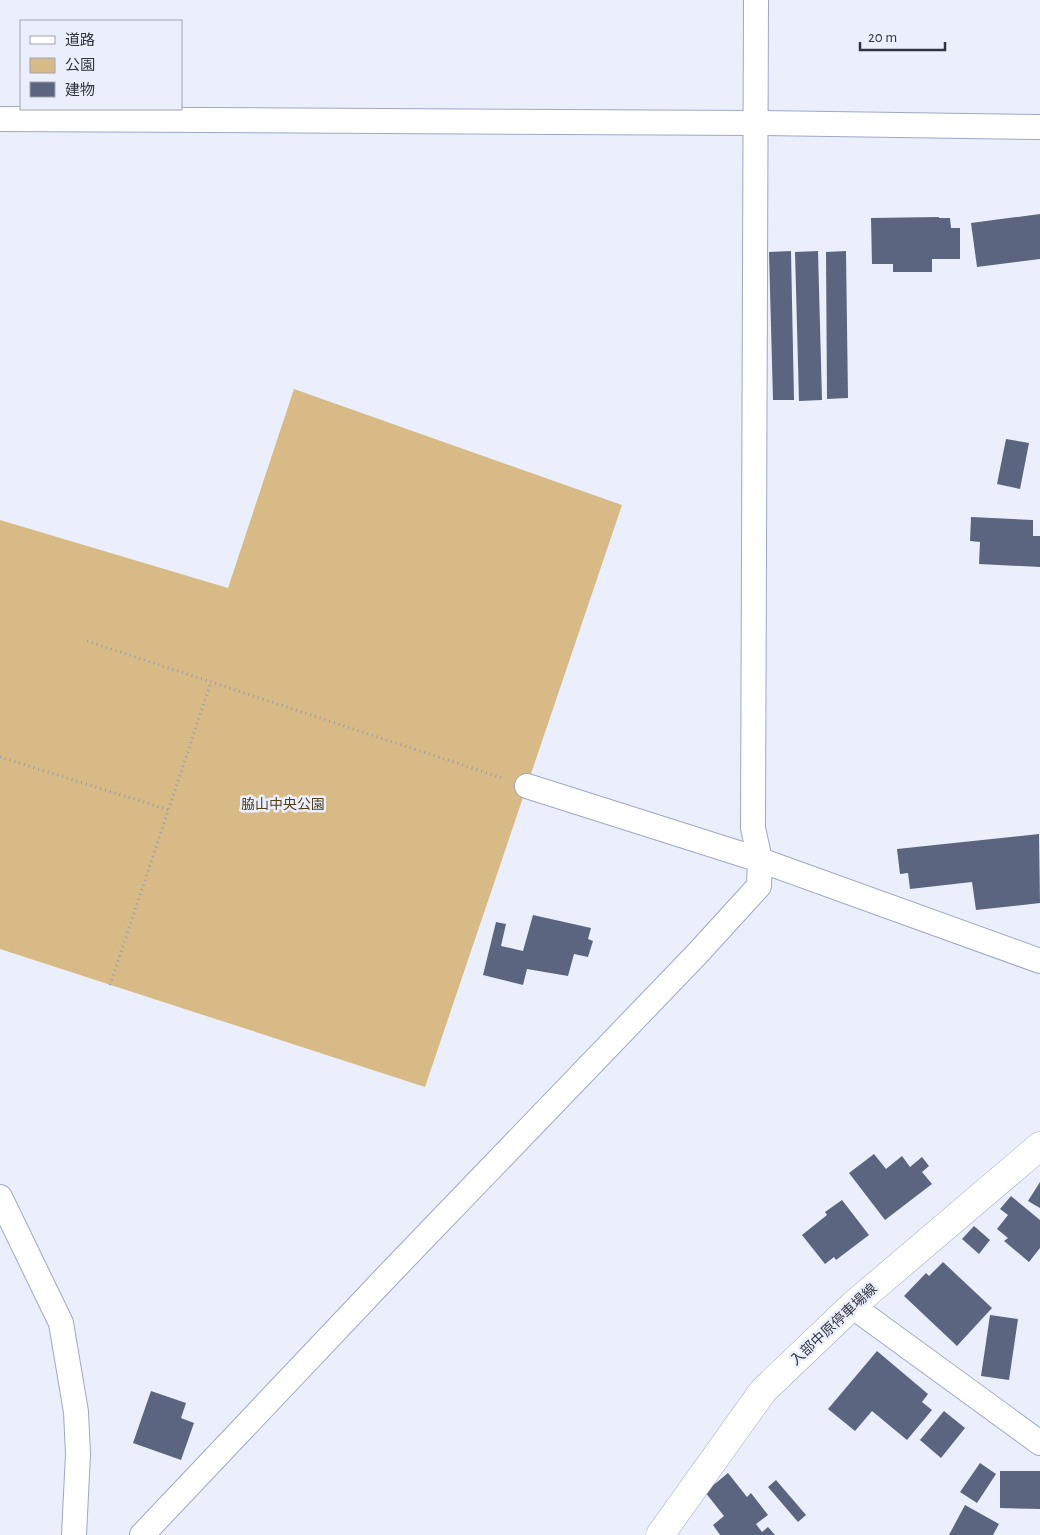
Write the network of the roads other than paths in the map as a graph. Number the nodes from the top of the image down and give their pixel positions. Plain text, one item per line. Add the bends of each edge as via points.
1 (756, 0) edge
2 (0, 119) edge
3 (755, 123) junction
4 (1040, 126) edge
5 (526, 786) road end
6 (760, 860) junction
7 (1040, 961) edge
8 (1040, 1146) edge
9 (0, 1197) edge
10 (852, 1306) junction
11 (1040, 1443) edge
12 (74, 1535) edge
13 (142, 1535) edge
14 (660, 1535) edge

1 - 3 street
2 - 3 street
3 - 4 street
3 - 6 street via 753,828
5 - 6 street
6 - 7 street
6 - 13 street via 759,886 753,893
8 - 10 main road, 入部中原停車場線
9 - 12 street via 61,1323 76,1412 78,1454
10 - 11 street
10 - 14 main road, 入部中原停車場線 via 763,1391

